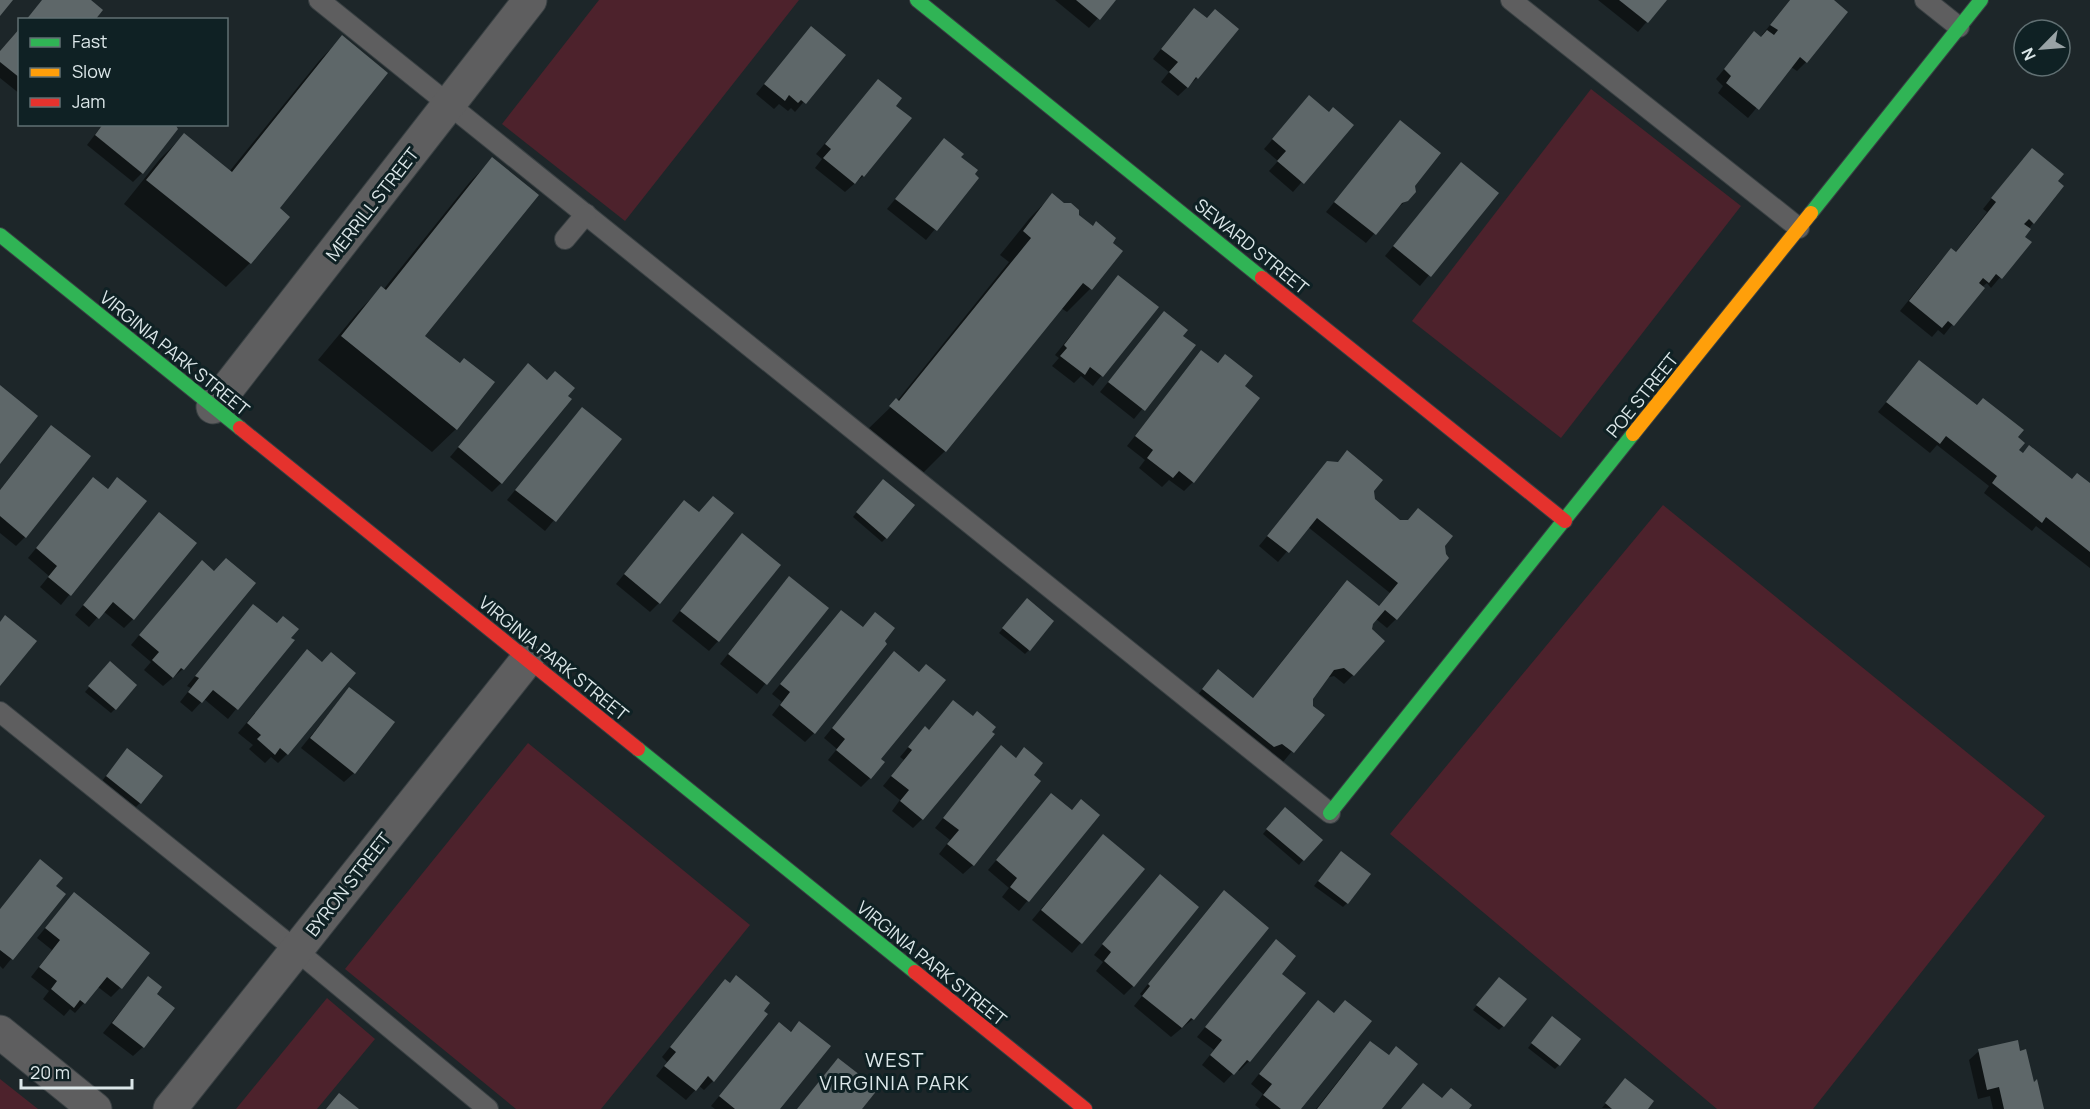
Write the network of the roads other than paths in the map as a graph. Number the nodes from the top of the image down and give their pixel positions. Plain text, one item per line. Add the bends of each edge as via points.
1 (319, 0) edge
2 (530, 0) edge
3 (917, 0) edge
4 (1511, 0) edge
5 (1926, 0) edge
6 (1981, 0) edge
7 (1959, 27) junction
8 (449, 105) junction
9 (586, 214) junction
10 (1799, 228) junction
11 (0, 235) edge
12 (566, 239) dead end
13 (213, 407) junction
14 (1565, 520) junction
15 (527, 660) junction
16 (0, 712) edge
17 (1330, 813) joint
18 (296, 950) junction
19 (0, 1032) edge
20 (95, 1109) edge
21 (170, 1109) edge
22 (488, 1109) edge
23 (1085, 1109) edge

1 - 8 lane
2 - 8 street, MERRILL STREET
3 - 14 street, SEWARD STREET
4 - 10 lane
5 - 7 lane
6 - 7 street, POE STREET
7 - 10 street, POE STREET
8 - 9 lane
8 - 13 street, MERRILL STREET
9 - 12 lane
9 - 17 lane
10 - 14 street, POE STREET
11 - 13 street, VIRGINIA PARK STREET
13 - 15 street, VIRGINIA PARK STREET
14 - 17 street, POE STREET
15 - 18 street, BYRON STREET
15 - 23 street, VIRGINIA PARK STREET
16 - 18 lane
18 - 21 street, BYRON STREET
18 - 22 lane
19 - 20 street

